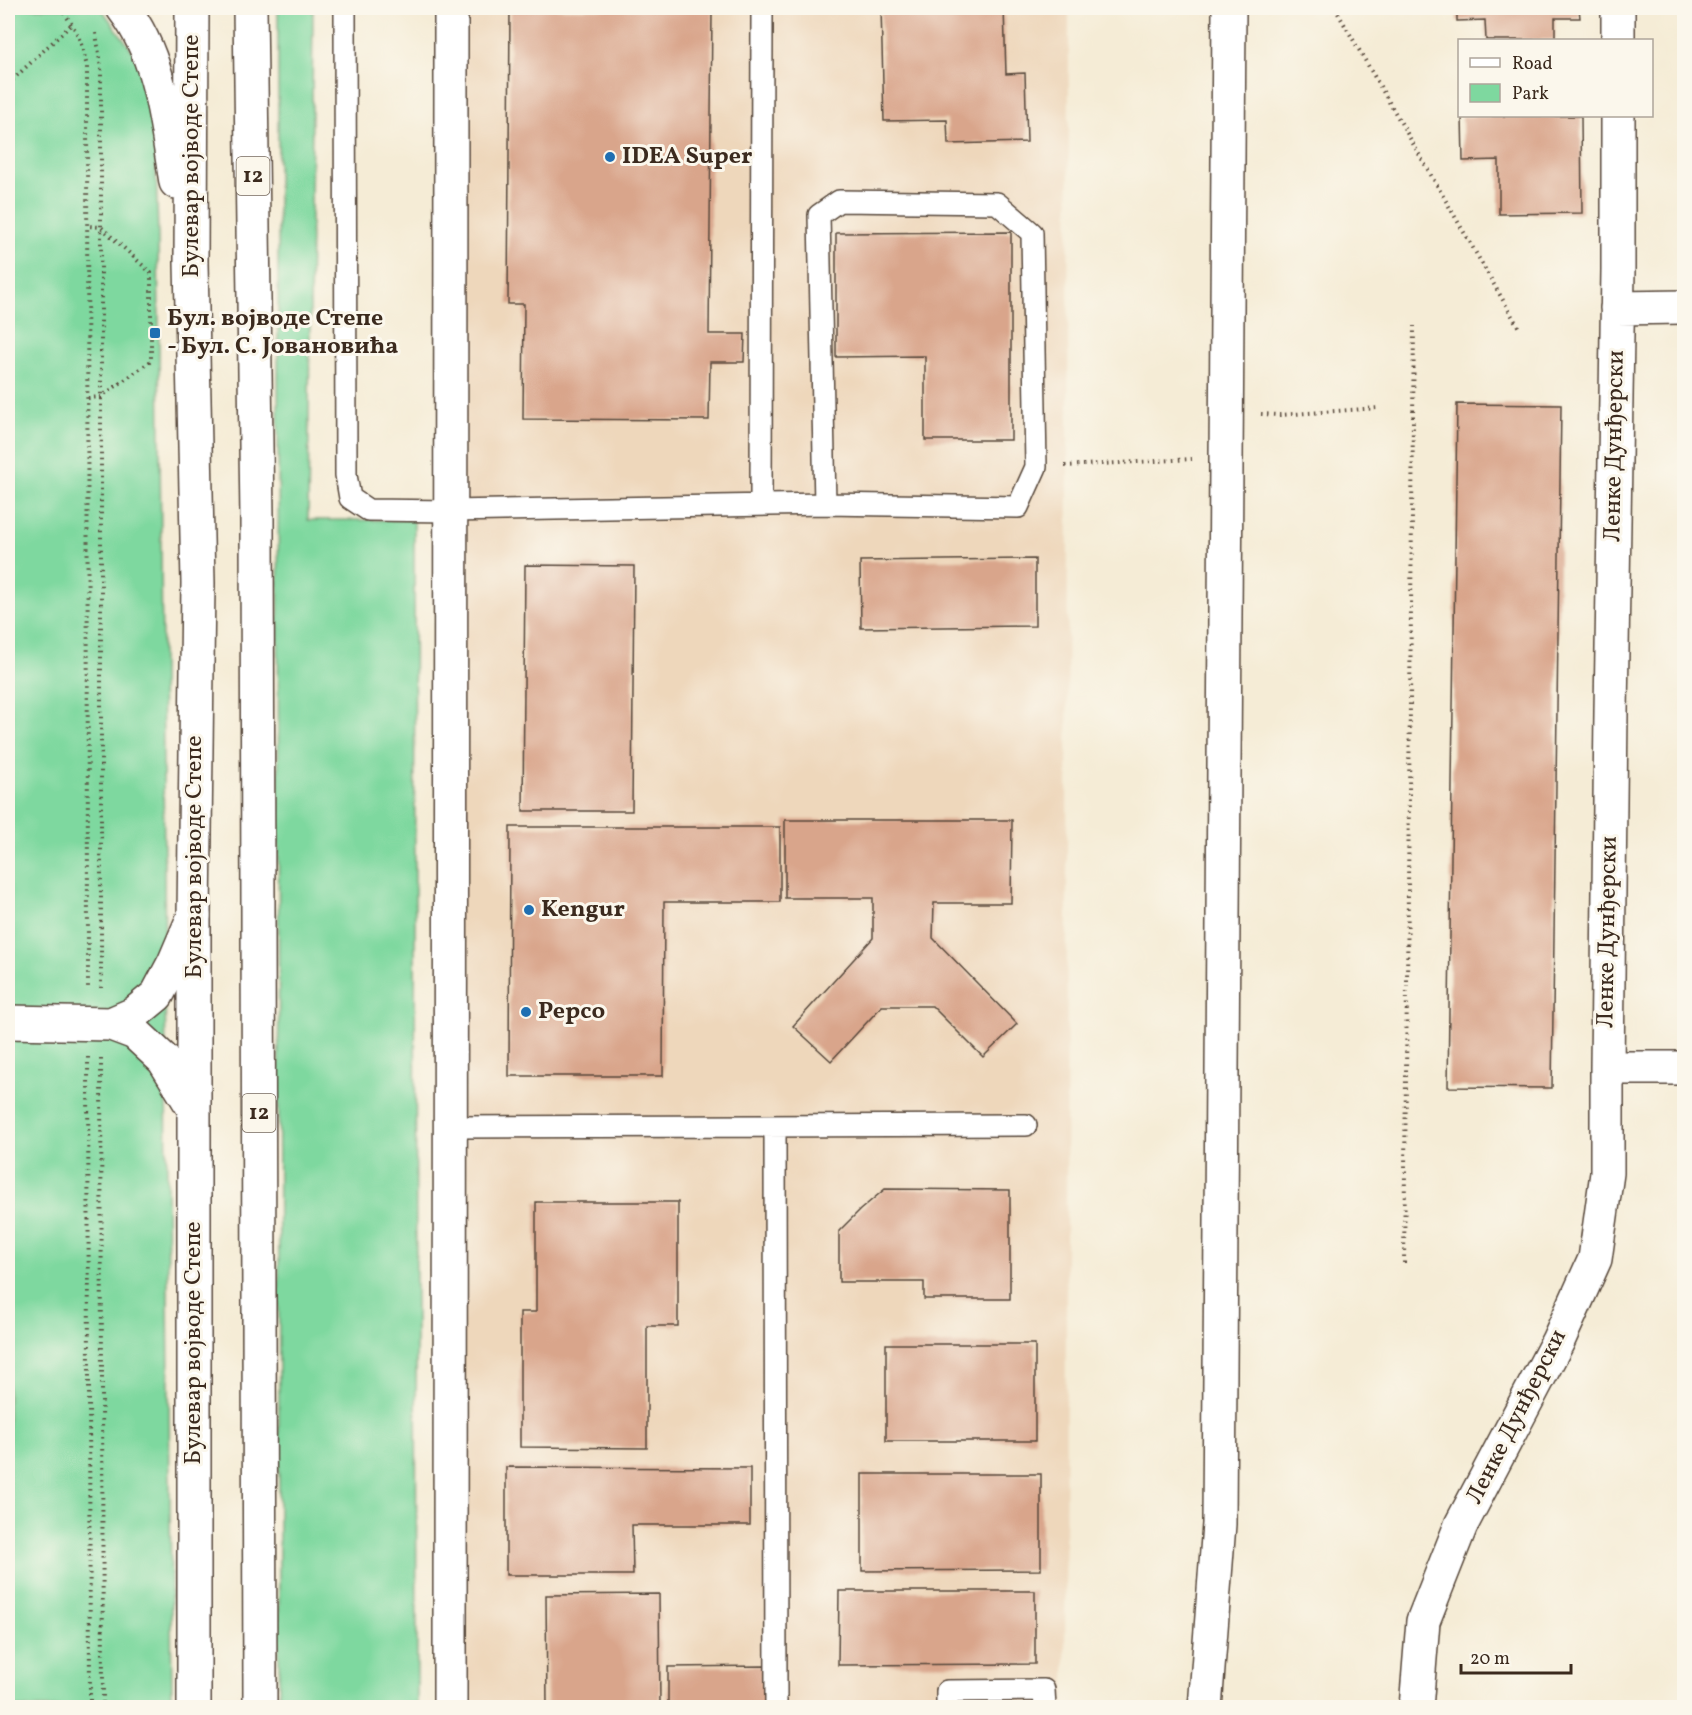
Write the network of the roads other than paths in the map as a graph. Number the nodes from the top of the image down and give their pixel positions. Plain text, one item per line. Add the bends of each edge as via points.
1 (123, 8) edge
2 (192, 8) edge
3 (250, 8) edge
4 (345, 8) edge
5 (451, 8) edge
6 (762, 8) edge
7 (1229, 8) edge
8 (1618, 8) edge
9 (1618, 39) edge
10 (1618, 117) edge
11 (191, 263) junction
12 (1617, 308) junction
13 (1684, 308) edge
14 (825, 504) junction
15 (761, 505) junction
16 (451, 511) junction
17 (194, 916) junction
18 (8, 1022) edge
19 (100, 1024) junction
20 (1607, 1068) junction
21 (1684, 1068) edge
22 (193, 1107) junction
23 (1026, 1125) dead end
24 (775, 1126) junction
25 (451, 1127) junction
26 (194, 1707) edge
27 (260, 1707) edge
28 (450, 1707) edge
29 (776, 1707) edge
30 (947, 1707) edge
31 (1045, 1707) edge
32 (1205, 1707) edge
33 (1416, 1707) edge

1 - 11 street via 142,36 156,76
2 - 11 street, Булевар војводе Степе
3 - 27 street, 12 via 257,530
4 - 16 lane via 346,474 350,498 368,510
5 - 16 street
6 - 15 lane
7 - 32 street via 1219,1524
8 - 9 street
10 - 12 street, Ленке Дунђерски
11 - 17 street, Булевар војводе Степе via 198,583
12 - 13 street
12 - 20 street, Ленке Дунђерски
14 - 14 lane via 1018,507 1036,467 1032,233 997,203 839,201 819,215
14 - 15 lane
15 - 16 lane
16 - 25 street
17 - 19 street via 157,995 135,1014
17 - 22 street, Булевар војводе Степе
18 - 19 street
19 - 22 street via 135,1033 164,1060
20 - 21 street
20 - 33 street, Ленке Дунђерски via 1607,1173 1594,1259 1558,1341 1461,1525 1423,1621
22 - 26 street, Булевар војводе Степе
23 - 24 lane
24 - 25 lane
24 - 29 lane
25 - 28 street
30 - 31 lane via 947,1691 1023,1690 1044,1690

